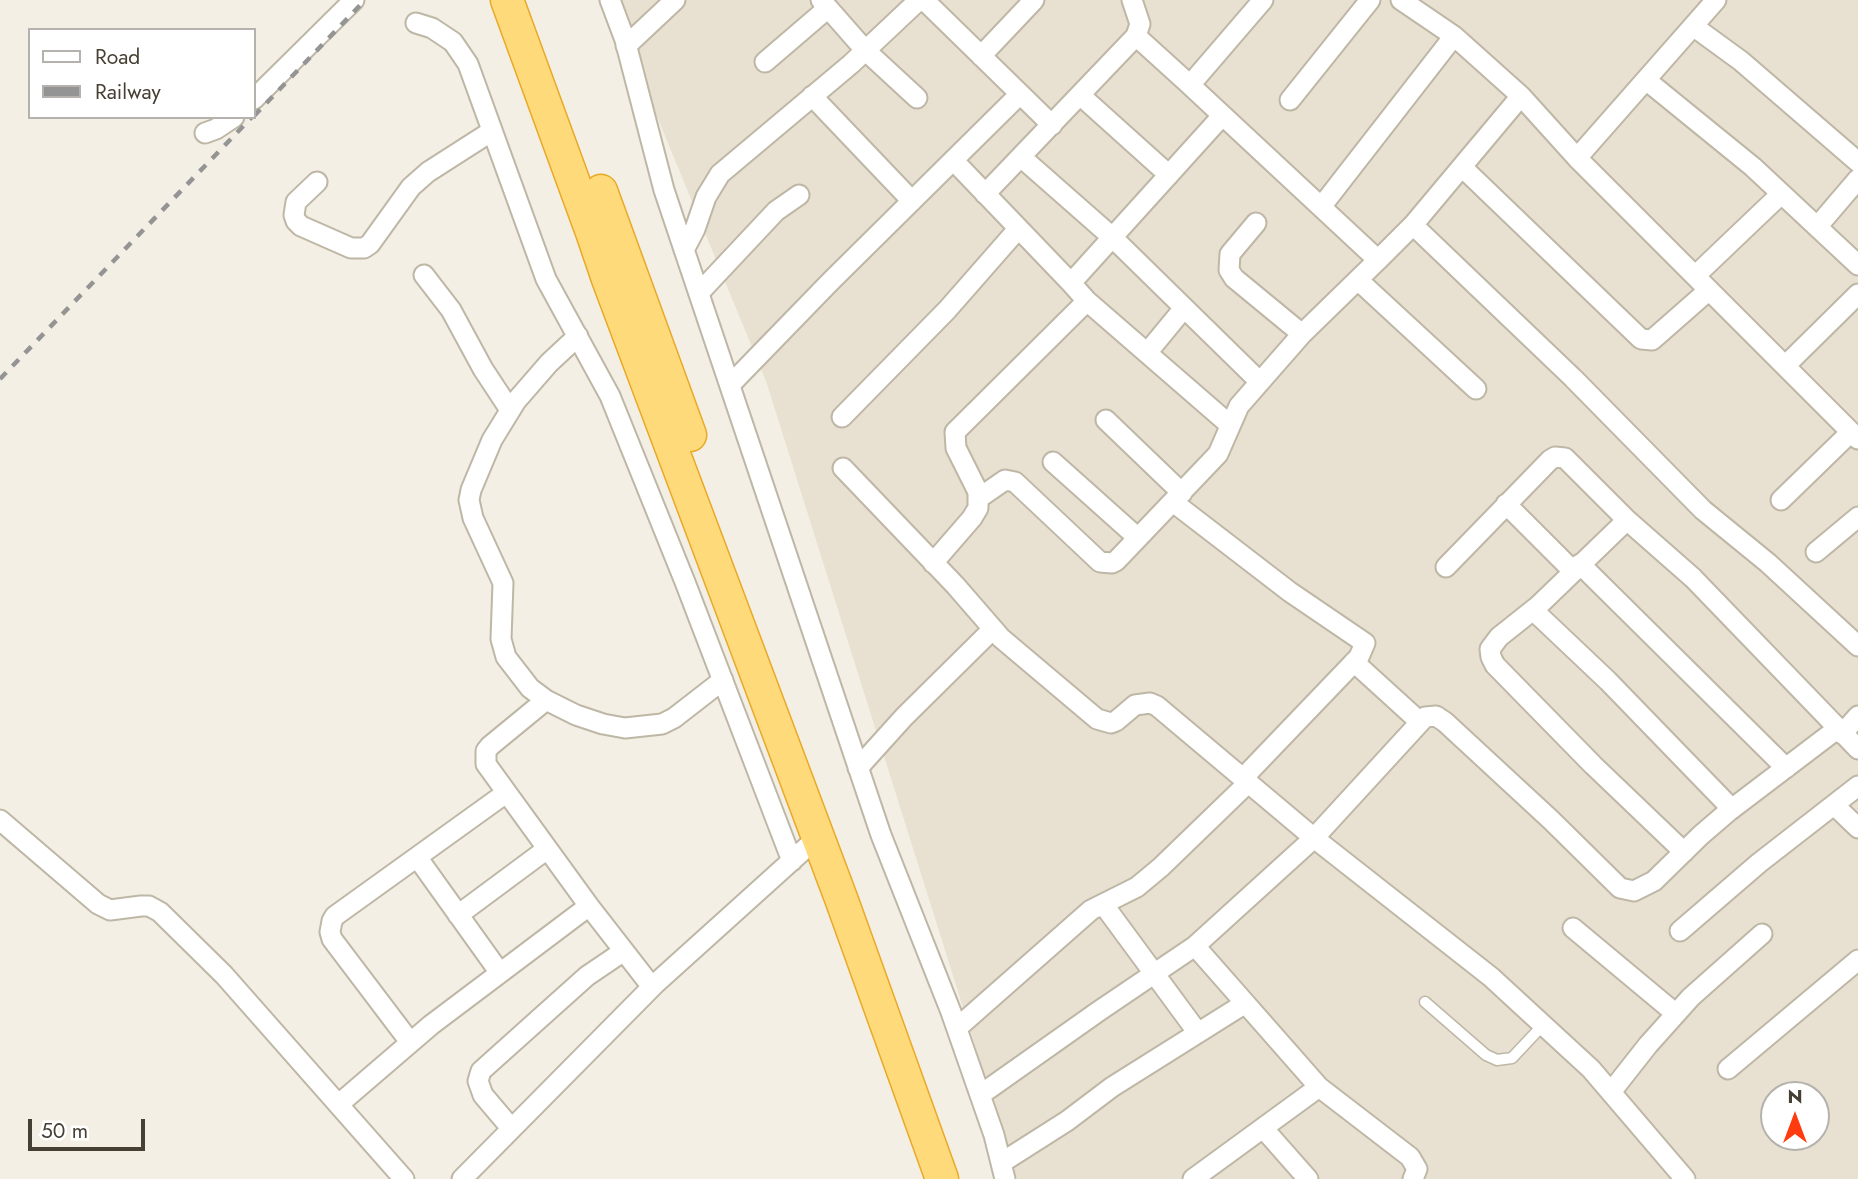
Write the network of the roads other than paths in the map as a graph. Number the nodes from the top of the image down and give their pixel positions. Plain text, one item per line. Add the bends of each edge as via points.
1 (354, 0) edge
2 (507, 0) edge
3 (529, 0) edge
4 (610, 0) edge
5 (675, 0) edge
6 (921, 0) edge
7 (1034, 0) edge
8 (1132, 0) edge
9 (1263, 0) edge
10 (1370, 0) edge
11 (1401, 0) edge
12 (1716, 0) edge
13 (825, 4) edge
14 (416, 23) dead end
15 (1693, 26) junction
16 (1136, 36) junction
17 (1454, 36) junction
18 (626, 46) junction
19 (865, 50) junction
20 (981, 56) junction
21 (765, 62) dead end
22 (1646, 80) junction
23 (1190, 85) junction
24 (1020, 94) junction
25 (1080, 95) junction
26 (812, 96) junction
27 (1521, 96) junction
28 (256, 97) edge
29 (917, 97) dead end
30 (1290, 100) dead end
31 (1222, 116) junction
32 (231, 119) edge
33 (1052, 125) junction
34 (492, 131) junction
35 (205, 133) dead end
36 (1021, 157) junction
37 (1577, 158) junction
38 (954, 161) junction
39 (1858, 162) edge
40 (1462, 167) junction
41 (1169, 176) junction
42 (1858, 179) edge
43 (317, 182) dead end
44 (985, 194) junction
45 (1781, 194) junction
46 (799, 195) dead end
47 (912, 201) junction
48 (1321, 207) junction
49 (1256, 223) dead end
50 (1413, 225) junction
51 (1817, 227) junction
52 (1018, 229) junction
53 (1112, 237) junction
54 (684, 250) junction
55 (1378, 260) junction
56 (1858, 265) edge
57 (424, 275) dead end
58 (1358, 279) junction
59 (1071, 283) junction
60 (1702, 283) junction
61 (699, 293) junction
62 (1858, 294) edge
63 (1087, 301) junction
64 (1184, 308) junction
65 (1302, 334) junction
66 (578, 336) junction
67 (1147, 353) junction
68 (1785, 366) junction
69 (1260, 382) junction
70 (730, 385) junction
71 (1476, 389) dead end
72 (510, 410) junction
73 (842, 417) dead end
74 (1106, 420) dead end
75 (1230, 425) junction
76 (1855, 434) edge
77 (1053, 462) dead end
78 (843, 468) dead end
79 (1178, 497) junction
80 (979, 498) junction
81 (1781, 500) dead end
82 (1506, 504) junction
83 (1858, 517) edge
84 (1627, 520) junction
85 (1138, 538) junction
86 (1816, 552) dead end
87 (933, 562) junction
88 (1446, 567) dead end
89 (1577, 567) junction
90 (1533, 610) junction
91 (993, 629) junction
92 (1858, 646) edge
93 (1354, 662) junction
94 (723, 680) junction
95 (546, 700) junction
96 (1858, 716) edge
97 (1420, 722) junction
98 (1839, 731) junction
99 (1858, 749) edge
100 (858, 768) junction
101 (1786, 768) junction
102 (1246, 779) junction
103 (1858, 786) edge
104 (506, 793) junction
105 (1834, 805) junction
106 (1732, 809) junction
107 (0, 820) edge
108 (1858, 828) edge
109 (818, 837) junction
110 (1314, 838) junction
111 (547, 849) junction
112 (1684, 852) junction
113 (417, 857) junction
114 (792, 862) junction
115 (1103, 904) junction
116 (589, 906) junction
117 (458, 915) junction
118 (1573, 928) dead end
119 (1680, 931) dead end
120 (1762, 934) dead end
121 (1195, 946) junction
122 (624, 951) junction
123 (1858, 960) edge
124 (500, 973) junction
125 (1154, 975) junction
126 (652, 987) junction
127 (1425, 1002) dead end
128 (1244, 1004) junction
129 (1675, 1013) junction
130 (1543, 1025) junction
131 (957, 1028) junction
132 (1198, 1033) junction
133 (410, 1042) junction
134 (1728, 1069) dead end
135 (1319, 1087) junction
136 (1611, 1092) junction
137 (980, 1096) junction
138 (338, 1104) junction
139 (511, 1128) junction
140 (1264, 1128) junction
141 (1003, 1171) edge
142 (404, 1179) edge
143 (462, 1179) edge
144 (942, 1179) edge
145 (962, 1179) edge
146 (1193, 1179) edge
147 (1308, 1179) edge
148 (1413, 1179) edge
149 (1685, 1179) edge

1 - 28 street
2 - 109 highway
3 - 145 highway via 868,912
4 - 18 street
5 - 18 street
6 - 19 street
6 - 20 street
7 - 20 street
8 - 16 street via 1140,24
9 - 23 street
10 - 30 street
11 - 17 street
12 - 15 street
13 - 19 street
13 - 21 street
14 - 34 street via 453,42 468,64
15 - 22 street
15 - 39 street via 1741,61
16 - 23 street
16 - 25 street
17 - 27 street
17 - 48 street
18 - 54 street
19 - 26 street
19 - 29 street
20 - 24 street
22 - 37 street
22 - 45 street
23 - 31 street
24 - 33 street
24 - 38 street
25 - 33 street
25 - 41 street
26 - 47 street
26 - 54 street via 712,183
27 - 37 street
27 - 40 street
31 - 41 street
31 - 48 street
32 - 35 street
33 - 36 street
34 - 43 street via 411,187 364,248 351,248 296,221 296,202
34 - 66 street via 546,278
36 - 44 street
36 - 53 street
37 - 60 street
38 - 44 street
38 - 47 street
40 - 50 street
40 - 60 street via 1641,339 1652,340
41 - 53 street
42 - 51 street
44 - 52 street
45 - 51 street
45 - 60 street
46 - 61 street via 776,211
47 - 70 street
48 - 55 street
49 - 65 street via 1230,254 1229,270
50 - 55 street
50 - 92 street via 1703,510
51 - 56 street
52 - 59 street
52 - 73 street via 947,310
53 - 59 street
53 - 64 street
54 - 61 street
55 - 58 street
57 - 72 street via 451,310
58 - 65 street
58 - 71 street
59 - 63 street
60 - 68 street
61 - 70 street
62 - 68 street
63 - 67 street
63 - 80 street via 955,432 956,448
64 - 67 street
64 - 69 street
65 - 69 street
66 - 72 street via 530,383
66 - 94 street via 610,396
67 - 75 street
68 - 76 street
69 - 75 street
70 - 100 street
72 - 95 street via 477,472 470,500 503,583 502,648 514,670
74 - 79 street
75 - 79 street via 1218,454
76 - 81 street
77 - 85 street
78 - 87 street
79 - 85 street
79 - 93 street via 1290,592 1360,638 1365,647
80 - 85 street via 1005,480 1015,482 1100,562 1116,561
80 - 87 street via 972,518
82 - 84 street via 1550,460 1561,457
82 - 88 street
82 - 89 street
83 - 86 street
84 - 89 street
84 - 98 street via 1693,578
87 - 91 street
89 - 90 street
89 - 101 street
90 - 106 street
90 - 112 street via 1493,643 1490,649 1495,665
91 - 100 street
91 - 102 street via 1097,719 1111,723 1135,705 1150,703
93 - 97 street
93 - 102 street
94 - 95 street via 674,718 643,727 603,724
94 - 114 street
95 - 104 street via 486,751 486,764
96 - 98 street
97 - 110 street
97 - 112 street via 1436,716 1445,722 1620,888 1643,888
98 - 99 street
98 - 101 street
100 - 131 street
101 - 106 street
102 - 110 street
102 - 115 street via 1161,867 1137,887
103 - 105 street
104 - 111 street
104 - 113 street
105 - 108 street
105 - 119 street
106 - 112 street
107 - 138 street via 98,904 110,910 149,906 160,912 224,975
109 - 114 street
109 - 144 highway
110 - 121 street
110 - 130 street via 1491,977
111 - 116 street
111 - 117 street
113 - 117 street
113 - 133 street via 335,916 330,927 332,939
114 - 126 street
115 - 125 street
115 - 131 street via 1077,921
116 - 122 street
116 - 124 street
117 - 124 street
118 - 129 street
120 - 129 street
121 - 125 street
121 - 128 street
122 - 126 street
122 - 139 street via 587,976 481,1071 478,1081 483,1095
123 - 134 street
124 - 133 street
125 - 132 street
125 - 137 street
126 - 139 street
127 - 130 lane via 1497,1060 1512,1058
128 - 132 street
128 - 135 street
129 - 136 street
130 - 136 street
131 - 137 street
132 - 141 street via 1112,1087
133 - 138 street
135 - 140 street
135 - 148 street via 1410,1157 1417,1169
136 - 149 street
137 - 141 street
138 - 142 street
139 - 143 street
140 - 146 street
140 - 147 street

